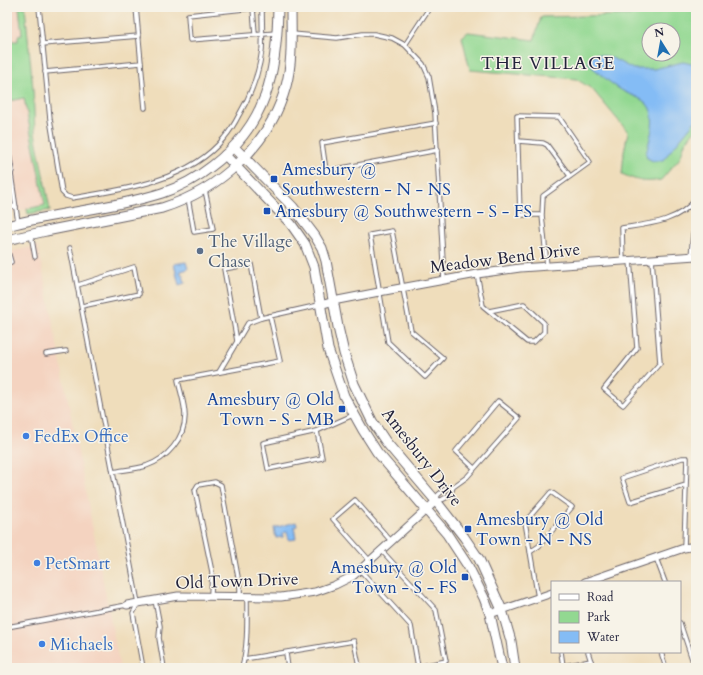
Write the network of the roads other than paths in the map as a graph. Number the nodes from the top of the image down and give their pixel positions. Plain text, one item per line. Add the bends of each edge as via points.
1 (39, 7) edge
2 (136, 7) edge
3 (262, 7) edge
4 (278, 7) edge
5 (291, 7) edge
6 (430, 7) edge
7 (262, 33) junction
8 (277, 33) junction
9 (255, 34) junction
10 (291, 34) junction
11 (139, 36) junction
12 (42, 44) junction
13 (405, 45) junction
14 (141, 63) junction
15 (45, 72) junction
16 (145, 108) dead end
17 (436, 123) junction
18 (518, 141) junction
19 (7, 142) edge
20 (234, 147) junction
21 (438, 150) junction
22 (225, 156) junction
23 (245, 157) junction
24 (7, 159) edge
25 (236, 166) junction
26 (11, 174) junction
27 (570, 176) junction
28 (205, 190) junction
29 (188, 198) junction
30 (696, 199) edge
31 (7, 205) edge
32 (16, 207) junction
33 (542, 215) junction
34 (19, 223) junction
35 (7, 226) edge
36 (696, 230) edge
37 (31, 234) junction
38 (7, 240) edge
39 (7, 248) edge
40 (70, 248) dead end
41 (35, 257) dead end
42 (694, 257) edge
43 (652, 259) junction
44 (626, 260) junction
45 (11, 262) dead end
46 (548, 266) junction
47 (477, 274) junction
48 (444, 280) junction
49 (78, 285) junction
50 (403, 287) junction
51 (379, 292) junction
52 (332, 302) junction
53 (320, 305) junction
54 (82, 306) junction
55 (490, 311) junction
56 (270, 316) junction
57 (261, 318) junction
58 (237, 341) junction
59 (66, 351) dead end
60 (46, 354) dead end
61 (219, 372) junction
62 (366, 409) junction
63 (354, 414) junction
64 (317, 431) junction
65 (474, 468) junction
66 (112, 472) junction
67 (686, 486) junction
68 (453, 487) junction
69 (436, 501) junction
70 (427, 509) junction
71 (392, 541) junction
72 (696, 546) edge
73 (684, 548) junction
74 (382, 550) junction
75 (530, 552) junction
76 (656, 558) junction
77 (370, 562) junction
78 (360, 570) junction
79 (588, 581) edge
80 (665, 581) edge
81 (551, 593) edge
82 (211, 596) junction
83 (243, 596) junction
84 (538, 598) junction
85 (154, 599) junction
86 (138, 603) junction
87 (127, 605) joint
88 (502, 610) junction
89 (490, 614) junction
90 (681, 626) edge
91 (7, 627) edge
92 (286, 653) junction
93 (561, 653) edge
94 (588, 653) edge
95 (661, 653) edge
96 (244, 660) junction
97 (591, 661) junction
98 (143, 668) edge
99 (164, 668) edge
100 (242, 668) edge
101 (288, 668) edge
102 (349, 668) edge
103 (502, 668) edge
104 (515, 668) edge
105 (593, 668) edge
106 (666, 668) edge
107 (695, 668) edge

1 - 12 lane
2 - 11 lane
3 - 7 lane
4 - 8 street
5 - 10 street
6 - 13 lane
7 - 8 lane
7 - 9 lane
7 - 15 lane via 262,49 252,92 228,134 206,156 165,178 72,198 62,192
8 - 10 street
8 - 20 street via 272,70 262,105
9 - 9 lane via 190,40 188,15 253,8
10 - 13 lane via 337,38 374,34 392,38
10 - 23 street via 290,68 282,98 263,134
11 - 12 lane
11 - 14 lane
12 - 15 lane
13 - 17 lane via 423,64 429,77
14 - 15 lane
14 - 16 lane
17 - 21 lane
17 - 21 lane via 322,143 326,171
18 - 27 lane via 543,142
18 - 27 lane via 517,116 559,117 590,162
18 - 33 lane via 520,215
19 - 26 lane
20 - 22 street
20 - 23 street, Amesbury Drive
21 - 48 lane
22 - 25 street, Amesbury Drive
22 - 34 street via 202,174 162,193
23 - 25 street
23 - 52 street, Amesbury Drive via 293,207 315,236 326,262
24 - 26 lane
25 - 28 street
25 - 53 street, Amesbury Drive via 291,224 305,244 314,267
26 - 32 lane
27 - 33 lane via 543,196
28 - 29 street
28 - 29 lane via 213,229 194,232
29 - 37 street via 162,208
30 - 44 lane via 681,213 669,219 622,228
31 - 32 lane
32 - 34 lane
33 - 46 lane
34 - 35 street
36 - 42 lane via 693,234
37 - 38 street
37 - 41 lane
39 - 45 lane
40 - 49 lane
42 - 43 street, Meadow Bend Drive
43 - 44 street, Meadow Bend Drive
43 - 44 lane via 660,363 623,404 604,389 637,348
44 - 46 street, Meadow Bend Drive
46 - 47 street, Meadow Bend Drive
47 - 48 street, Meadow Bend Drive
47 - 55 lane via 483,306
48 - 50 street, Meadow Bend Drive
49 - 54 lane
49 - 54 lane via 134,267 139,294
50 - 51 street, Meadow Bend Drive
50 - 51 lane via 392,231 370,235
50 - 51 lane via 411,331 443,358 425,377 388,342
51 - 52 street, Meadow Bend Drive
52 - 53 street, Meadow Bend Drive
52 - 62 street, Amesbury Drive via 344,353 354,384
53 - 56 lane
53 - 63 street, Amesbury Drive via 333,366
54 - 66 lane
55 - 55 lane via 527,342 534,342 544,332 544,323 524,304
56 - 57 lane
56 - 61 lane via 280,361
57 - 58 lane via 248,323
57 - 58 lane via 251,264 224,269
58 - 61 lane
59 - 60 lane
61 - 66 lane via 178,380 185,415 183,431 167,454 146,465
62 - 63 street
62 - 69 street, Amesbury Drive via 386,442
63 - 64 lane
63 - 70 street, Amesbury Drive via 377,452
64 - 64 lane via 263,443 268,469 322,458
65 - 65 lane via 456,451 498,402 519,418
65 - 68 lane
66 - 86 lane
67 - 67 lane via 687,458 622,478 630,502
67 - 73 lane
68 - 69 lane via 451,493
68 - 69 lane via 446,488 438,495
69 - 70 street, Old Town Drive
69 - 88 street, Amesbury Drive via 479,559
70 - 71 street, Old Town Drive
70 - 89 street, Amesbury Drive via 468,566
71 - 74 street, Old Town Drive
71 - 77 lane via 355,500 333,519
72 - 73 street
73 - 76 street
74 - 77 street, Old Town Drive
74 - 78 lane via 436,610 446,662 418,667 411,626
75 - 75 lane via 525,522 551,492 572,507 539,546
75 - 84 lane
76 - 79 street
76 - 80 lane
77 - 78 street, Old Town Drive
78 - 83 street, Old Town Drive via 335,585 315,592 281,597
81 - 84 street
82 - 83 street, Old Town Drive
82 - 83 lane via 212,572 195,490 198,486 215,482 221,485
82 - 85 street, Old Town Drive
83 - 96 lane via 247,623
84 - 88 street
85 - 86 street, Old Town Drive
85 - 99 lane via 160,626 159,638
86 - 87 street, Old Town Drive
86 - 98 lane via 132,613
87 - 91 lane
88 - 89 street
88 - 104 street, Amesbury Drive via 511,641
89 - 103 street, Amesbury Drive
90 - 107 lane
92 - 96 lane
92 - 101 lane
92 - 102 lane via 354,641 359,666
93 - 97 lane via 563,666
94 - 97 lane
95 - 106 lane
96 - 100 lane
97 - 105 lane

